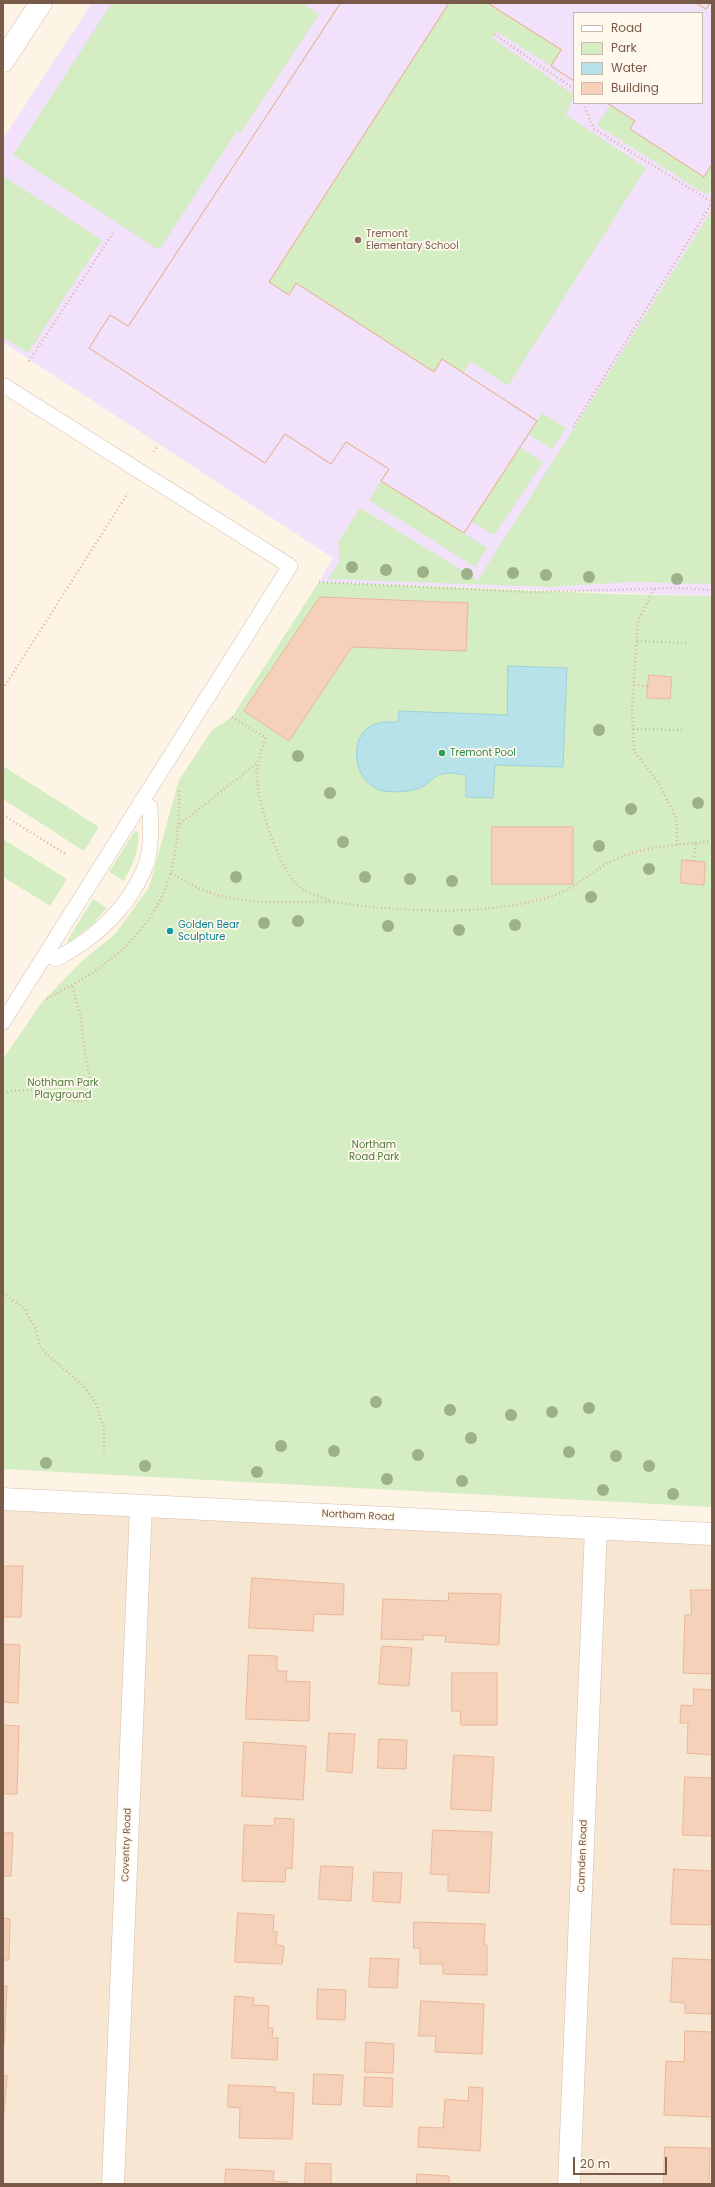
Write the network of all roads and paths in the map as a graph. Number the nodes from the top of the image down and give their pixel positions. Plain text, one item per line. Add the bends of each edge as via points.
1 (41, 3) edge
2 (494, 34) dead end
3 (3, 61) edge
4 (573, 88) edge
5 (583, 104) edge
6 (712, 202) edge
7 (113, 233) dead end
8 (29, 361) dead end
9 (3, 385) edge
10 (573, 427) dead end
11 (158, 445) dead end
12 (141, 472) junction
13 (319, 582) dead end
14 (654, 588) junction
15 (712, 590) edge
16 (637, 641) junction
17 (687, 643) dead end
18 (634, 685) junction
19 (648, 686) dead end
20 (3, 689) edge
21 (232, 717) dead end
22 (633, 729) junction
23 (684, 730) dead end
24 (258, 763) junction
25 (142, 802) junction
26 (3, 815) edge
27 (180, 824) dead end
28 (712, 841) edge
29 (696, 843) junction
30 (677, 845) junction
31 (67, 855) dead end
32 (694, 861) dead end
33 (171, 873) dead end
34 (333, 902) junction
35 (46, 953) junction
36 (72, 984) dead end
37 (3, 1022) edge
38 (3, 1092) edge
39 (3, 1293) edge
40 (104, 1454) dead end
41 (3, 1498) edge
42 (141, 1506) junction
43 (596, 1528) junction
44 (712, 1534) edge
45 (112, 2184) edge
46 (569, 2184) edge

1 - 3 street
2 - 4 path
5 - 6 path via 594,129
6 - 10 path
7 - 8 path
9 - 12 lane
11 - 12 path
12 - 20 path
12 - 25 lane via 290,566
13 - 14 path via 531,592
14 - 15 path
14 - 16 path via 638,621
16 - 17 path
16 - 18 path
18 - 19 path
18 - 22 path
21 - 24 path via 266,738
22 - 23 path
22 - 30 path via 634,750 658,782 677,819
24 - 27 path
24 - 34 path via 257,780 269,832 282,862 301,888
25 - 35 lane
25 - 35 lane via 150,807 152,830 144,870 129,894 112,919 78,947 56,959
26 - 31 path
28 - 29 path
29 - 30 path
29 - 32 path
30 - 34 path via 633,852 606,864 576,886 551,897 525,904 448,911
33 - 34 path via 204,890 239,900 273,903
35 - 37 lane
36 - 38 path via 81,1017 91,1084 86,1100 74,1102 38,1091
39 - 40 path via 25,1309 35,1328 41,1349 83,1385 95,1402 104,1428
41 - 42 street, Northam Road
42 - 43 street, Northam Road
42 - 45 street, Coventry Road
43 - 44 street, Northam Road
43 - 46 street, Camden Road

